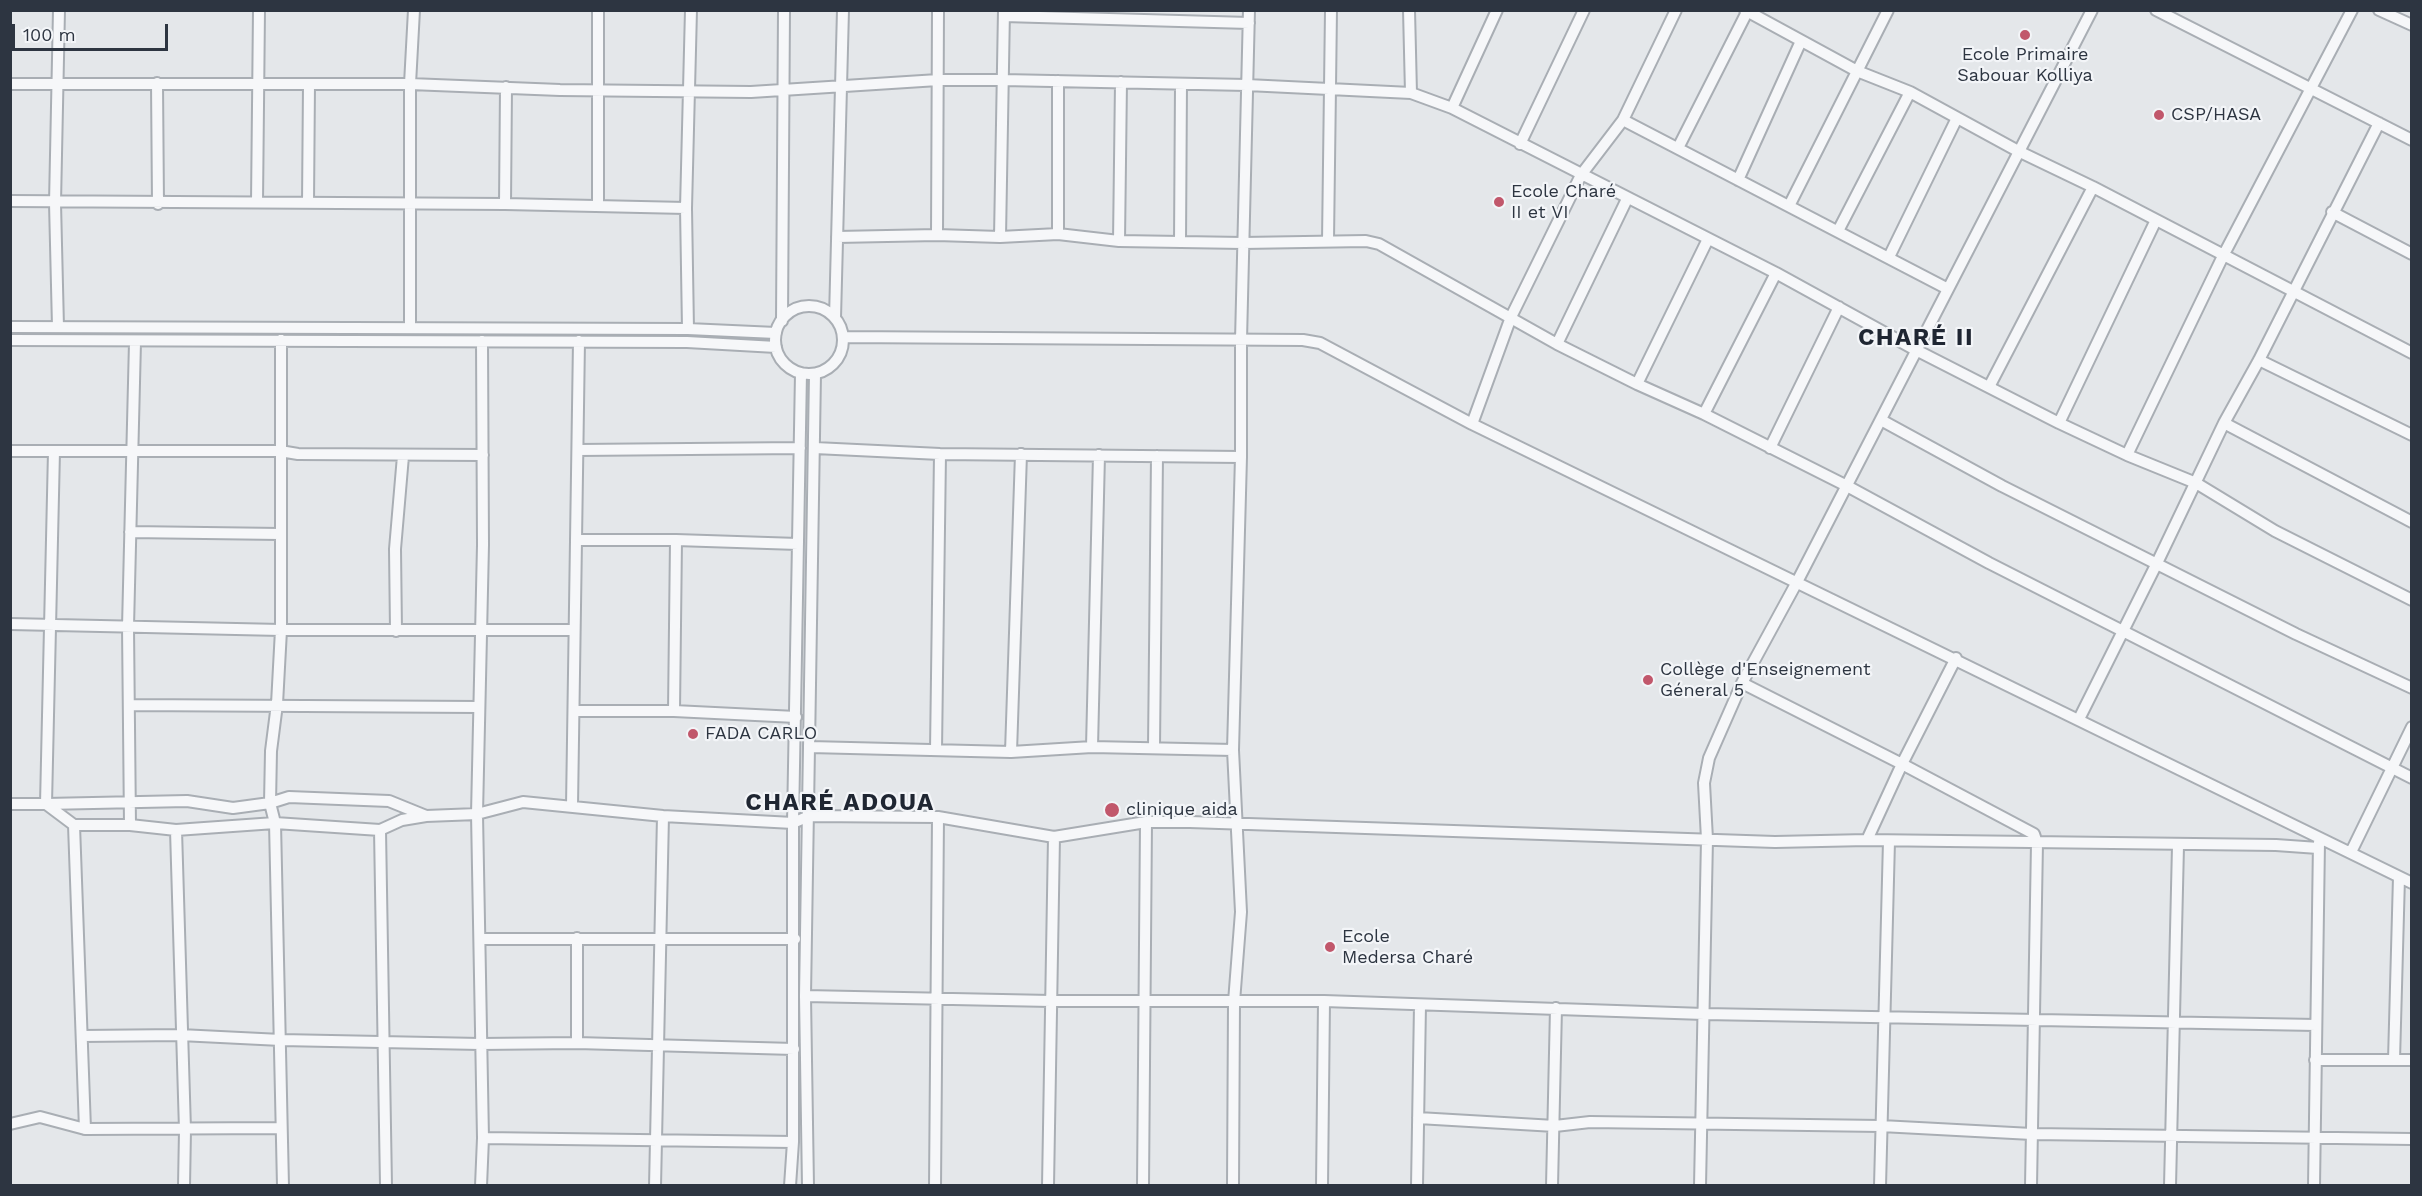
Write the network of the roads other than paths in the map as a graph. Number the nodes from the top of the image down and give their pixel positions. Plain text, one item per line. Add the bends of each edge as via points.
1 (59, 10) edge
2 (259, 10) edge
3 (414, 10) edge
4 (598, 10) edge
5 (691, 10) edge
6 (784, 10) edge
7 (843, 10) edge
8 (938, 10) edge
9 (1249, 10) edge
10 (1331, 10) edge
11 (1409, 10) edge
12 (1497, 10) edge
13 (1584, 10) edge
14 (1676, 10) edge
15 (1888, 10) edge
16 (2092, 10) edge
17 (2156, 10) edge
18 (2352, 10) edge
19 (2379, 10) edge
20 (1746, 11) edge
21 (1004, 13) edge
22 (1249, 22) junction
23 (2412, 26) edge
24 (1801, 42) junction
25 (1857, 71) junction
26 (938, 80) junction
27 (1003, 80) junction
28 (1058, 81) junction
29 (1121, 82) junction
30 (157, 83) junction
31 (10, 84) edge
32 (58, 84) junction
33 (258, 84) junction
34 (309, 84) junction
35 (410, 84) junction
36 (841, 84) junction
37 (1181, 84) junction
38 (1247, 85) junction
39 (506, 87) junction
40 (2311, 87) junction
41 (1330, 88) junction
42 (597, 89) junction
43 (690, 90) junction
44 (784, 90) junction
45 (1910, 92) junction
46 (1411, 93) junction
47 (1452, 108) junction
48 (1956, 118) junction
49 (1623, 120) junction
50 (2379, 123) junction
51 (2412, 140) edge
52 (1520, 144) junction
53 (1678, 148) junction
54 (2019, 151) junction
55 (1581, 176) junction
56 (1738, 180) junction
57 (2093, 187) junction
58 (1627, 199) junction
59 (10, 201) edge
60 (257, 202) junction
61 (55, 203) junction
62 (308, 203) junction
63 (158, 204) junction
64 (408, 204) junction
65 (505, 204) junction
66 (1789, 206) junction
67 (598, 207) junction
68 (686, 208) junction
69 (2332, 212) junction
70 (2156, 220) junction
71 (1838, 231) junction
72 (1058, 234) junction
73 (938, 235) junction
74 (837, 237) junction
75 (1000, 237) junction
76 (1708, 239) junction
77 (1119, 241) junction
78 (1328, 241) junction
79 (1180, 242) junction
80 (1243, 243) junction
81 (2412, 254) edge
82 (2223, 256) junction
83 (1889, 257) junction
84 (1776, 273) junction
85 (1948, 289) junction
86 (2293, 291) junction
87 (1839, 307) junction
88 (835, 318) junction
89 (1511, 318) junction
90 (782, 321) junction
91 (10, 327) edge
92 (58, 327) junction
93 (410, 327) junction
94 (688, 329) junction
95 (776, 333) junction
96 (843, 337) junction
97 (10, 340) edge
98 (281, 340) junction
99 (482, 340) junction
100 (1241, 340) junction
101 (579, 341) junction
102 (135, 342) junction
103 (1557, 344) junction
104 (776, 347) junction
105 (1916, 351) junction
106 (2412, 352) edge
107 (2259, 360) junction
108 (801, 373) junction
109 (815, 374) junction
110 (1637, 384) junction
111 (1989, 387) junction
112 (1704, 414) junction
113 (1881, 420) junction
114 (2058, 423) junction
115 (2224, 423) junction
116 (1472, 424) junction
117 (2412, 435) edge
118 (800, 448) junction
119 (815, 448) junction
120 (1770, 448) junction
121 (578, 450) junction
122 (10, 451) edge
123 (54, 451) junction
124 (280, 451) junction
125 (134, 452) junction
126 (940, 454) junction
127 (1021, 454) junction
128 (483, 455) junction
129 (1099, 455) junction
130 (2127, 455) junction
131 (403, 456) junction
132 (1157, 456) junction
133 (1241, 457) junction
134 (2196, 483) junction
135 (1847, 486) junction
136 (2412, 522) edge
137 (130, 532) junction
138 (280, 534) junction
139 (577, 540) junction
140 (676, 540) junction
141 (798, 544) junction
142 (2157, 563) junction
143 (1797, 582) junction
144 (2412, 600) edge
145 (10, 624) edge
146 (51, 626) junction
147 (128, 627) junction
148 (281, 630) junction
149 (574, 630) junction
150 (396, 631) junction
151 (480, 631) junction
152 (2122, 632) junction
153 (1956, 658) junction
154 (1742, 683) junction
155 (2412, 688) edge
156 (277, 704) junction
157 (129, 705) junction
158 (479, 707) junction
159 (575, 711) junction
160 (674, 711) junction
161 (796, 717) junction
162 (2079, 720) junction
163 (2412, 727) edge
164 (810, 747) junction
165 (1092, 747) junction
166 (1154, 747) junction
167 (936, 750) junction
168 (1233, 750) junction
169 (1011, 752) junction
170 (1902, 764) junction
171 (2391, 768) junction
172 (2412, 778) edge
173 (130, 802) junction
174 (270, 803) junction
175 (10, 804) edge
176 (46, 804) junction
177 (572, 806) junction
178 (477, 814) junction
179 (426, 816) junction
180 (663, 816) junction
181 (809, 816) junction
182 (938, 817) junction
183 (1146, 822) junction
184 (275, 823) junction
185 (794, 823) junction
186 (1236, 824) junction
187 (74, 825) junction
188 (130, 825) junction
189 (176, 830) junction
190 (380, 830) junction
191 (2319, 836) junction
192 (1054, 837) junction
193 (1707, 839) junction
194 (1867, 840) junction
195 (1888, 842) junction
196 (2037, 843) junction
197 (2178, 846) junction
198 (2318, 848) junction
199 (2351, 852) junction
200 (2399, 877) junction
201 (2412, 883) edge
202 (577, 938) junction
203 (661, 938) junction
204 (480, 939) junction
205 (795, 939) junction
206 (806, 996) junction
207 (938, 998) junction
208 (1144, 999) junction
209 (1051, 1001) junction
210 (1324, 1001) junction
211 (1234, 1002) junction
212 (1420, 1005) junction
213 (1556, 1008) junction
214 (1704, 1014) junction
215 (1885, 1017) junction
216 (2034, 1020) junction
217 (2174, 1023) junction
218 (2316, 1025) junction
219 (180, 1035) junction
220 (82, 1036) junction
221 (281, 1040) junction
222 (383, 1042) junction
223 (577, 1043) junction
224 (480, 1044) junction
225 (658, 1046) junction
226 (794, 1049) junction
227 (2315, 1060) junction
228 (2394, 1060) junction
229 (2412, 1060) edge
230 (1418, 1118) junction
231 (10, 1124) edge
232 (1702, 1124) junction
233 (1555, 1125) junction
234 (1881, 1126) junction
235 (280, 1128) junction
236 (85, 1129) junction
237 (185, 1130) junction
238 (2032, 1134) junction
239 (2171, 1137) junction
240 (483, 1138) junction
241 (655, 1139) junction
242 (2314, 1139) junction
243 (2412, 1139) edge
244 (794, 1142) junction
245 (184, 1185) edge
246 (283, 1185) edge
247 (386, 1185) edge
248 (481, 1185) edge
249 (655, 1185) edge
250 (790, 1185) edge
251 (808, 1185) edge
252 (935, 1185) edge
253 (1048, 1185) edge
254 (1143, 1185) edge
255 (1233, 1185) edge
256 (1322, 1185) edge
257 (1417, 1185) edge
258 (1552, 1185) edge
259 (1700, 1185) edge
260 (1881, 1185) edge
261 (2031, 1185) edge
262 (2170, 1185) edge
263 (2314, 1185) edge

1 - 32 street
2 - 33 street
3 - 35 street
4 - 42 street
5 - 43 street
6 - 44 street
7 - 36 street
8 - 26 street
9 - 22 street
10 - 41 street
11 - 46 street
12 - 47 street
13 - 52 street
14 - 49 street
15 - 25 street
16 - 54 street
17 - 40 street
18 - 40 street
19 - 23 street
20 - 24 street
20 - 53 street
21 - 22 street
21 - 27 street
22 - 38 street
24 - 25 street
24 - 56 street
25 - 45 street
25 - 66 street
26 - 27 street
26 - 36 street
26 - 73 street
27 - 28 street
27 - 75 street
28 - 29 street
28 - 72 street
29 - 37 street
29 - 77 street
30 - 32 street
30 - 33 street
30 - 63 street
31 - 32 street
32 - 61 street
33 - 34 street
33 - 60 street
34 - 35 street
34 - 62 street
35 - 39 street
35 - 64 street
36 - 44 street
36 - 74 street
37 - 38 street
37 - 79 street
38 - 41 street
38 - 80 street
39 - 42 street
39 - 65 street
40 - 50 street
40 - 82 street
41 - 46 street
41 - 78 street
42 - 43 street
42 - 67 street
43 - 44 street
43 - 68 street
44 - 90 street
45 - 48 street
45 - 71 street
46 - 47 street
47 - 52 street
48 - 54 street
48 - 83 street
49 - 53 street
49 - 55 street
50 - 51 street
50 - 69 street
52 - 55 street
53 - 56 street
54 - 57 street
54 - 85 street
55 - 58 street
55 - 89 street
56 - 66 street
57 - 70 street
57 - 111 street
58 - 76 street
58 - 103 street
59 - 61 street
60 - 62 street
60 - 63 street
61 - 63 street
61 - 92 street
62 - 64 street
64 - 65 street
64 - 93 street
65 - 67 street
66 - 71 street
67 - 68 street
68 - 94 street
69 - 81 street
69 - 86 street
70 - 82 street
70 - 114 street
71 - 83 street
72 - 75 street
72 - 77 street
73 - 74 street
73 - 75 street
74 - 88 street
76 - 84 street
76 - 110 street
77 - 79 street
78 - 80 street
78 - 89 street via 1379,244
79 - 80 street
80 - 100 street
82 - 86 street
82 - 130 street
83 - 85 street
84 - 87 street
84 - 112 street
85 - 105 street
86 - 106 street
86 - 107 street
87 - 105 street
87 - 120 street
88 - 90 street via 818,307 804,306
88 - 96 street
89 - 103 street
89 - 116 street
90 - 95 street
91 - 92 street
92 - 93 street
93 - 94 street
94 - 95 street
95 - 104 street
96 - 100 street
96 - 109 street via 834,364
97 - 102 street
98 - 99 street
98 - 102 street
98 - 124 street
99 - 101 street
99 - 128 street
100 - 116 street via 1320,343
100 - 133 street
101 - 104 street
101 - 121 street
102 - 125 street
103 - 110 street
104 - 108 street via 785,364
105 - 111 street
105 - 113 street
107 - 115 street
107 - 117 street
108 - 109 street
108 - 118 street
109 - 119 street
110 - 112 street
111 - 114 street
112 - 120 street
113 - 135 street
113 - 142 street
114 - 130 street
115 - 134 street
115 - 136 street
116 - 143 street
118 - 121 street
118 - 141 street
119 - 126 street
119 - 164 street
120 - 135 street
121 - 139 street
122 - 123 street
123 - 125 street
123 - 146 street
124 - 125 street
124 - 131 street
124 - 138 street
125 - 137 street
126 - 127 street
126 - 167 street
127 - 129 street
127 - 169 street
128 - 131 street
128 - 151 street
129 - 132 street
129 - 165 street
130 - 134 street
131 - 150 street via 395,549
132 - 133 street
132 - 166 street
133 - 168 street
134 - 142 street
134 - 144 street via 2275,531
135 - 143 street
135 - 152 street
137 - 138 street
137 - 147 street
138 - 148 street
139 - 140 street
139 - 149 street
140 - 141 street
140 - 160 street
141 - 161 street
142 - 152 street
142 - 155 street via 2295,634
143 - 153 street
143 - 154 street
145 - 146 street
146 - 147 street
146 - 176 street
147 - 148 street
147 - 157 street
148 - 150 street
148 - 156 street
149 - 151 street
149 - 159 street
150 - 151 street
151 - 158 street
152 - 162 street
152 - 171 street
153 - 162 street
153 - 170 street
154 - 170 street
154 - 193 street via 1705,770
156 - 157 street
156 - 158 street
156 - 174 street
157 - 173 street
158 - 178 street
159 - 160 street
159 - 177 street
160 - 161 street
161 - 185 street
162 - 191 street
163 - 171 street
164 - 167 street
164 - 181 street
165 - 166 street
165 - 169 street
166 - 168 street
167 - 169 street
168 - 186 street
170 - 194 street
170 - 196 street via 2032,832
171 - 172 street
171 - 199 street
173 - 174 street via 187,801 234,808
173 - 176 street
173 - 188 street
174 - 179 street via 289,797 389,801
174 - 184 street
175 - 176 street
176 - 187 street
177 - 178 street via 523,802
177 - 180 street
178 - 179 street
178 - 204 street
179 - 190 street via 402,820
180 - 185 street
180 - 203 street
181 - 182 street
181 - 185 street
181 - 206 street
182 - 192 street
182 - 207 street
183 - 186 street
183 - 192 street
183 - 208 street
184 - 189 street
184 - 190 street
184 - 221 street
185 - 205 street
186 - 193 street
186 - 211 street via 1241,912
187 - 188 street
187 - 220 street
188 - 189 street
189 - 219 street
190 - 222 street
191 - 198 street
191 - 199 street
192 - 209 street
193 - 194 street
193 - 214 street
194 - 195 street
195 - 196 street
195 - 215 street
196 - 197 street
196 - 216 street
197 - 198 street
197 - 217 street
198 - 218 street
199 - 200 street
200 - 201 street
200 - 228 street
202 - 203 street
202 - 204 street
202 - 223 street
203 - 205 street
203 - 225 street
204 - 224 street
205 - 226 street
206 - 207 street
206 - 251 street
207 - 209 street
207 - 252 street
208 - 209 street
208 - 211 street
208 - 254 street
209 - 253 street
210 - 211 street
210 - 212 street
210 - 256 street
211 - 255 street
212 - 213 street
212 - 230 street
213 - 214 street
213 - 233 street
214 - 215 street
214 - 232 street
215 - 216 street
215 - 234 street
216 - 217 street
216 - 238 street
217 - 218 street
217 - 239 street
218 - 227 street
219 - 220 street
219 - 221 street
219 - 237 street
220 - 236 street
221 - 222 street
221 - 235 street
222 - 224 street
222 - 247 street
223 - 224 street
223 - 225 street
224 - 240 street
225 - 226 street
225 - 241 street
226 - 244 street
227 - 228 street
227 - 242 street
228 - 229 street
230 - 233 street
230 - 257 street
231 - 236 street via 40,1117
232 - 233 street
232 - 234 street
232 - 259 street
233 - 258 street
234 - 238 street
234 - 260 street
235 - 237 street
235 - 246 street
236 - 237 street
237 - 245 street
238 - 239 street
238 - 261 street
239 - 242 street
239 - 262 street
240 - 241 street
240 - 248 street
241 - 244 street
241 - 249 street
242 - 243 street
242 - 263 street
244 - 250 street

